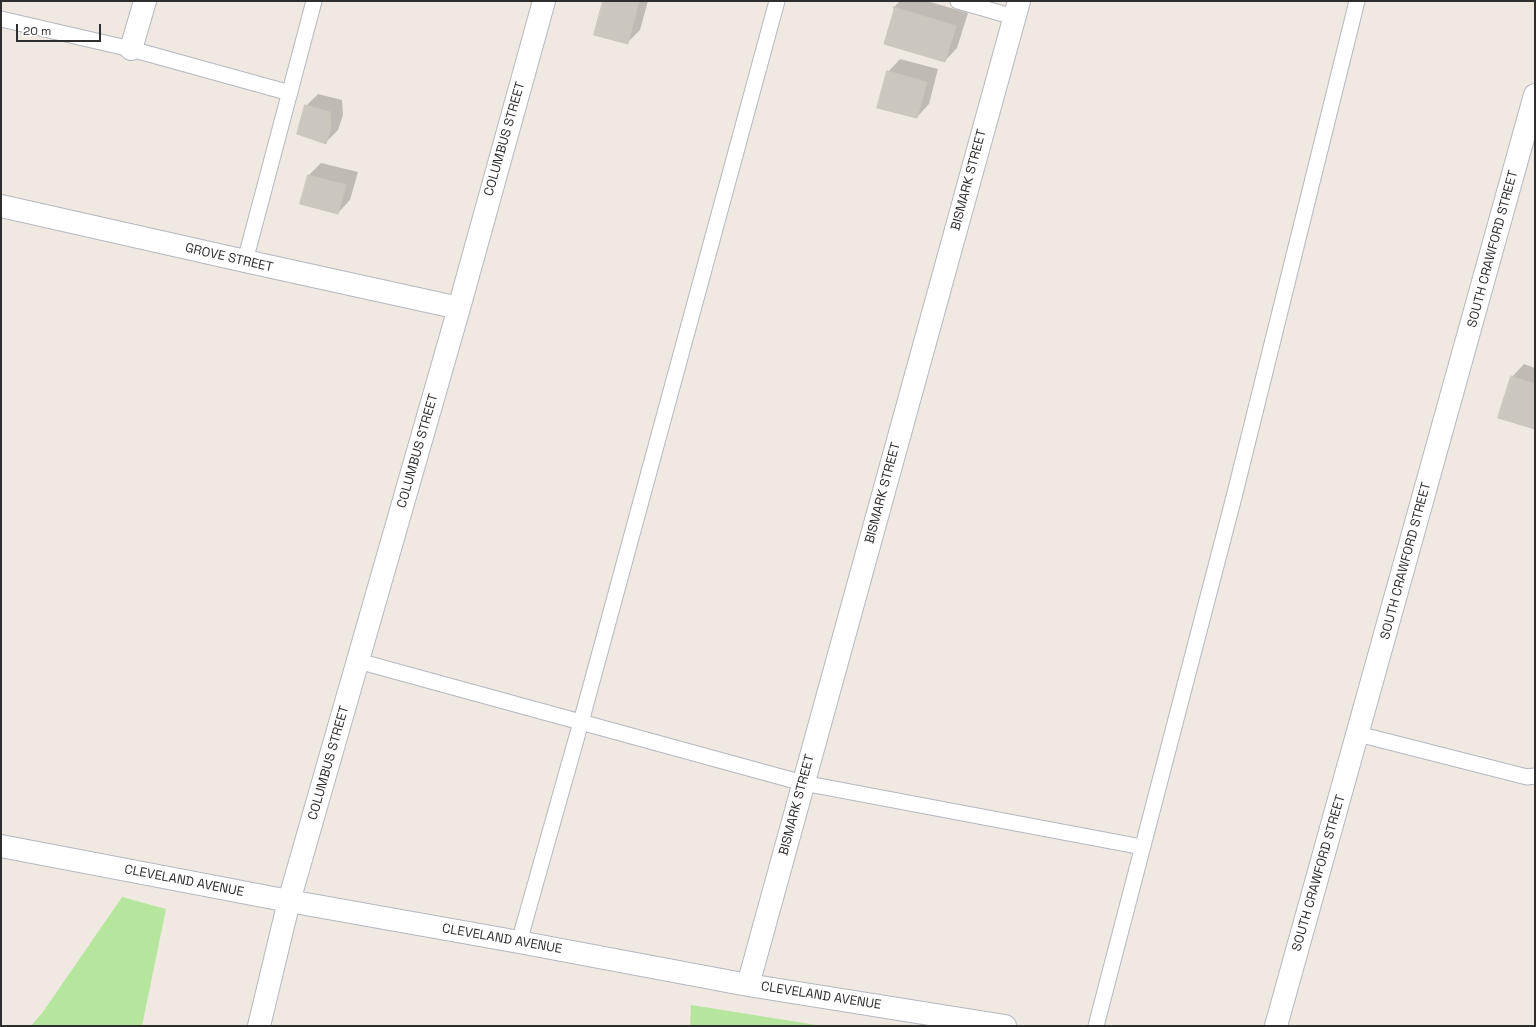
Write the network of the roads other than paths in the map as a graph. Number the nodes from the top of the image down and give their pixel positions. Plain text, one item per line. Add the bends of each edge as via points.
1 (145, 1) edge
2 (314, 1) edge
3 (544, 1) edge
4 (777, 1) edge
5 (958, 1) edge
6 (1357, 1) edge
7 (1016, 9) edge
8 (1, 19) edge
9 (131, 49) junction
10 (290, 93) junction
11 (1535, 95) edge
12 (1, 206) edge
13 (244, 262) junction
14 (458, 308) junction
15 (358, 661) junction
16 (581, 722) junction
17 (1358, 734) junction
18 (1535, 776) edge
19 (803, 784) junction
20 (1, 846) edge
21 (1142, 847) junction
22 (289, 901) junction
23 (519, 942) junction
24 (748, 984) junction
25 (259, 1026) edge
26 (1005, 1026) edge
27 (1096, 1026) edge
28 (1276, 1026) edge

1 - 9 street
2 - 10 lane
3 - 14 street, COLUMBUS STREET
4 - 16 lane
5 - 7 lane
6 - 21 lane via 1234,497
7 - 19 street, BISMARK STREET
8 - 9 lane
9 - 10 lane
10 - 13 lane
11 - 17 street, SOUTH CRAWFORD STREET
12 - 13 street, GROVE STREET
13 - 14 street, GROVE STREET
14 - 15 street, COLUMBUS STREET
15 - 16 lane
15 - 22 street, COLUMBUS STREET
16 - 19 lane
16 - 23 lane
17 - 18 lane via 1527,777
17 - 28 street, SOUTH CRAWFORD STREET
19 - 21 lane
19 - 24 street, BISMARK STREET
20 - 22 street, CLEVELAND AVENUE
21 - 27 lane
22 - 23 street, CLEVELAND AVENUE
22 - 25 street, COLUMBUS STREET
23 - 24 street, CLEVELAND AVENUE
24 - 26 street, CLEVELAND AVENUE

